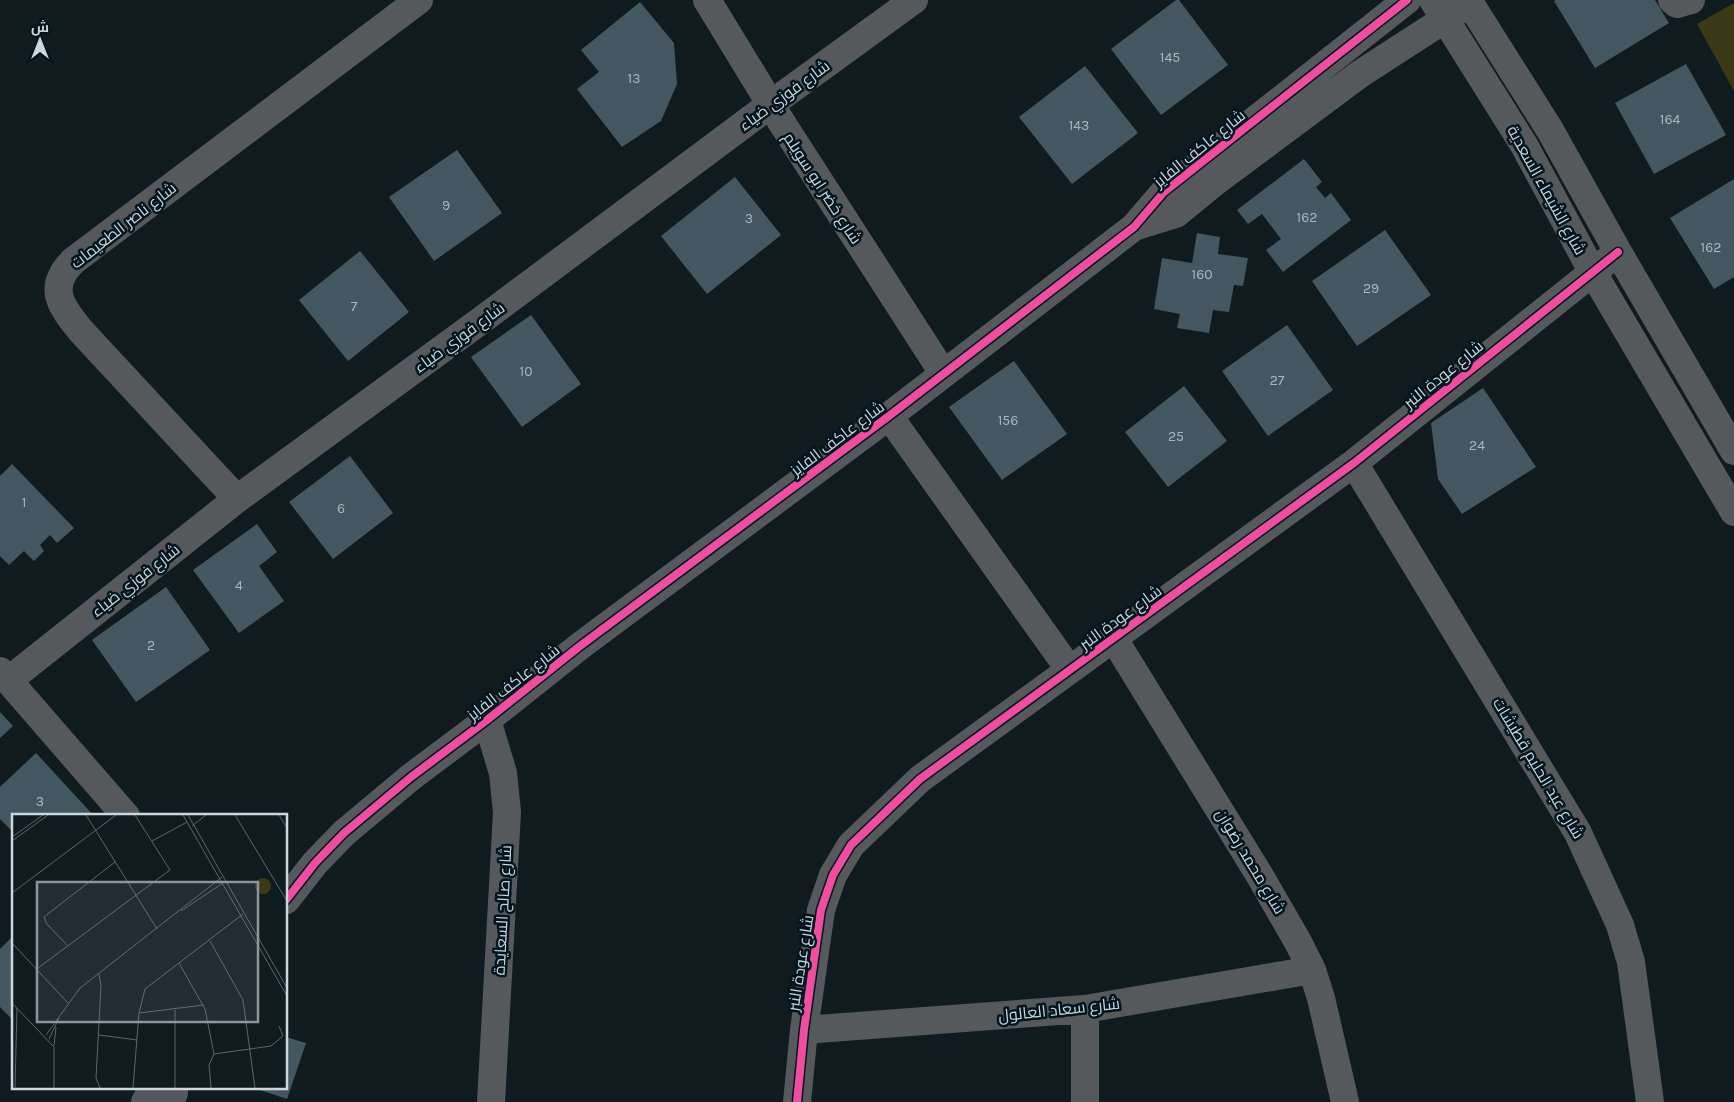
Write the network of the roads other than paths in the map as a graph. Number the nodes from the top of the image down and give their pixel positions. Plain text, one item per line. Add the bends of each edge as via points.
1 (419, 0) edge
2 (707, 0) edge
3 (914, 0) edge
4 (1407, 0) edge
5 (1672, 0) edge
6 (1691, 0) edge
7 (1469, 2) edge
8 (1439, 9) edge
9 (771, 104) junction
10 (1134, 227) junction
11 (1618, 252) junction
12 (1592, 271) junction
13 (943, 373) junction
14 (889, 416) junction
15 (1734, 451) edge
16 (1354, 463) junction
17 (237, 499) junction
18 (1734, 512) edge
19 (1114, 639) junction
20 (1070, 669) junction
21 (4, 676) edge
22 (487, 720) junction
23 (124, 814) edge
24 (288, 897) edge
25 (1312, 970) junction
26 (1084, 1009) junction
27 (804, 1030) junction
28 (153, 1090) edge
29 (174, 1090) edge
30 (145, 1102) edge
31 (170, 1102) edge
32 (491, 1102) edge
33 (796, 1102) edge
34 (1085, 1102) edge
35 (1345, 1102) edge
36 (1650, 1102) edge

1 - 17 street, شارع ناصر الطعيمات via 73,261 62,274 58,290 63,308
2 - 9 street, شارع خضر ابو سويلم
3 - 9 street, شارع فوزي ضياء
4 - 10 street, شارع عاكف الفايز via 1164,192
5 - 6 street via 1677,4
7 - 8 street, شارع عاكف الفايز
7 - 11 street, شارع الشيماء السعدية via 1550,130
8 - 10 street, شارع عاكف الفايز via 1360,74 1176,214
8 - 12 street, شارع الشيماء السعدية via 1524,145
9 - 13 street, شارع خضر ابو سويلم
9 - 17 street, شارع فوزي ضياء
10 - 13 street, شارع عاكف الفايز
11 - 12 street, شارع عودة النبر
11 - 15 street, شارع الشيماء السعدية
12 - 16 street, شارع عودة النبر
12 - 18 street, شارع الشيماء السعدية
13 - 14 street, شارع عاكف الفايز
14 - 20 street
14 - 22 street, شارع عاكف الفايز via 580,646
16 - 19 street, شارع عودة النبر
16 - 36 street, شارع عبد الحليم قطيشات via 1578,833 1620,925 1631,962
17 - 21 street, شارع فوزي ضياء
19 - 20 street, شارع عودة النبر
19 - 25 street, شارع محمد رضوان via 1260,876
20 - 27 street, شارع عودة النبر via 920,779 851,845 833,875 821,910
21 - 23 street
22 - 24 street, شارع عاكف الفايز via 410,777 344,833
22 - 32 street, شارع صالح السعايدة via 503,774 507,812
25 - 26 street, شارع سعاد العالول
25 - 35 street, شارع محمد رضوان
26 - 27 street, شارع سعاد العالول
26 - 34 street
27 - 33 street, شارع عودة النبر
28 - 30 street
29 - 31 street

